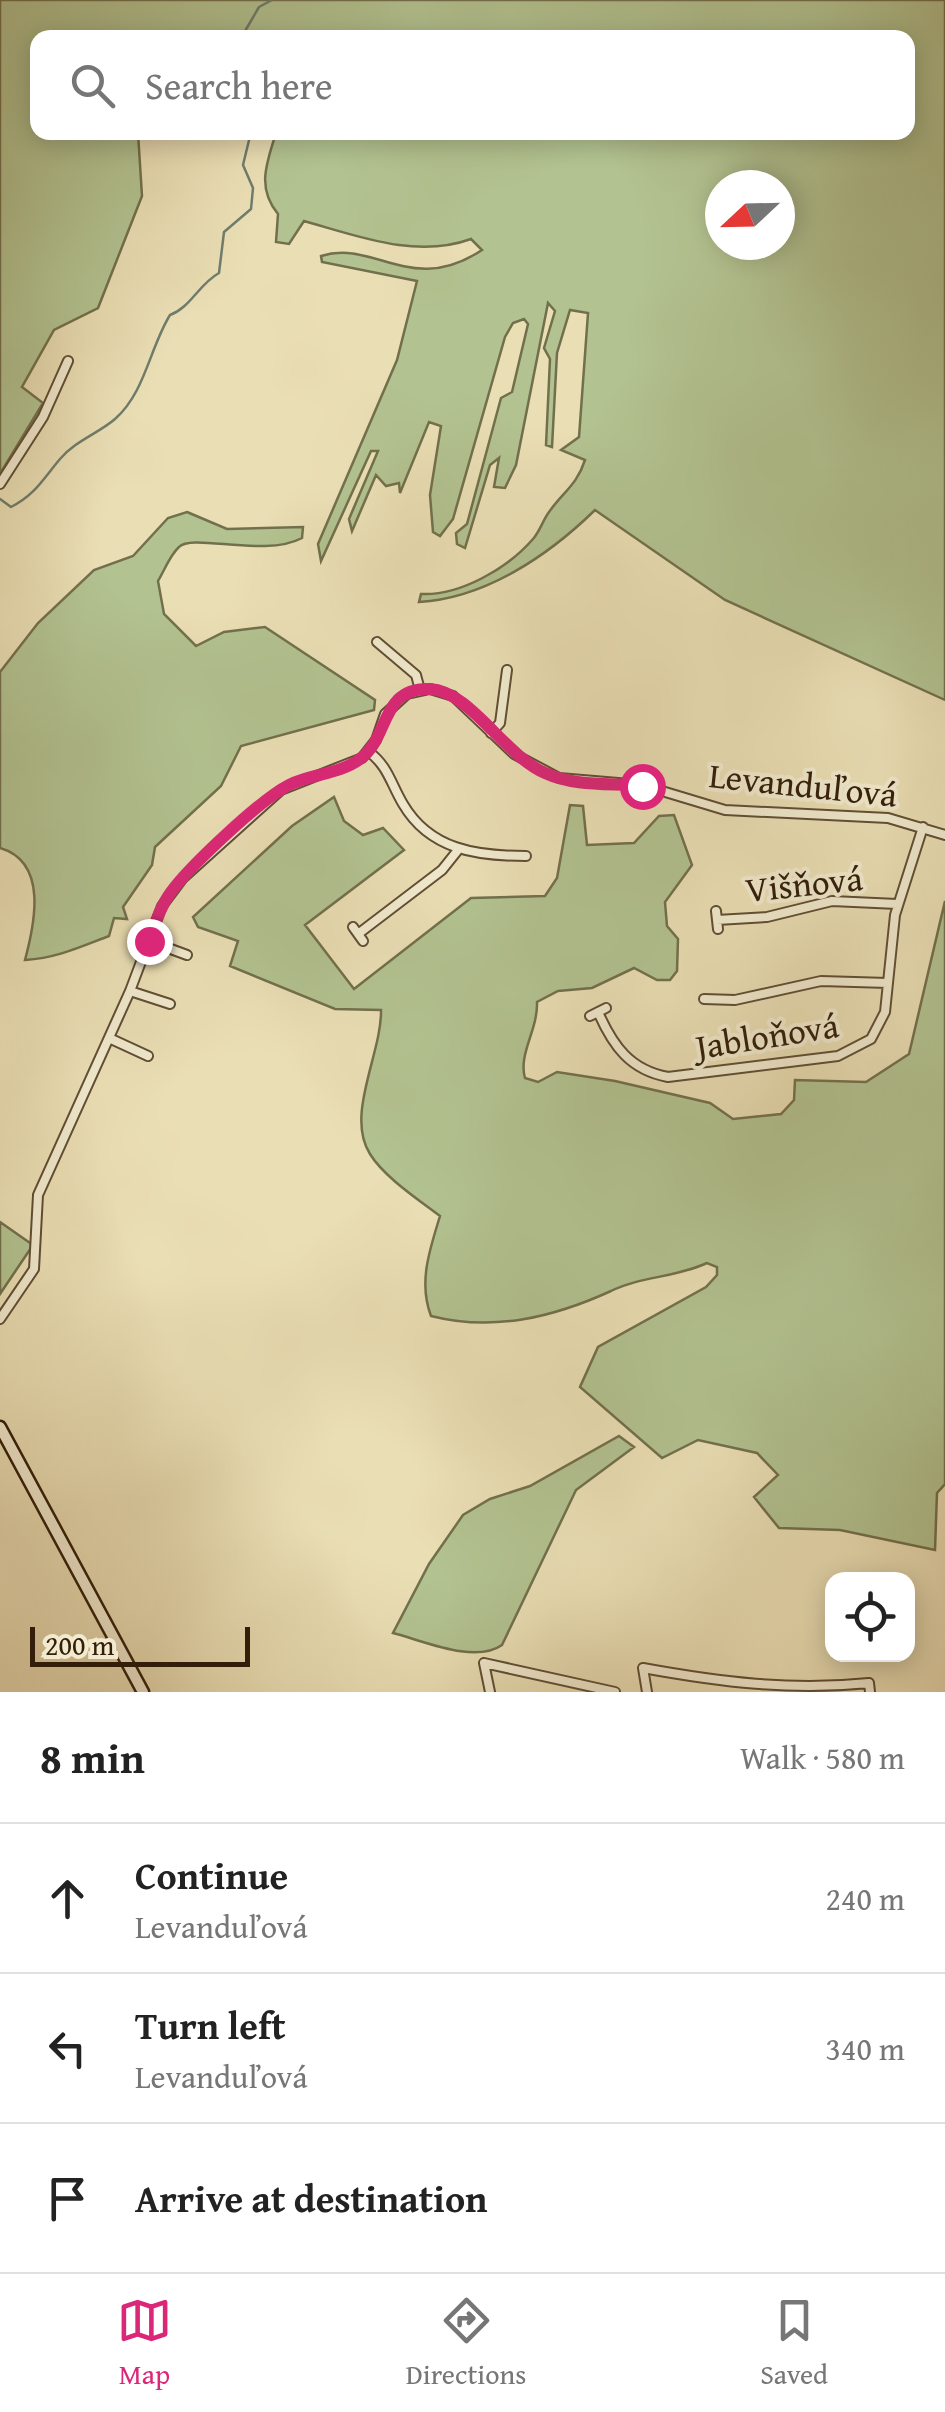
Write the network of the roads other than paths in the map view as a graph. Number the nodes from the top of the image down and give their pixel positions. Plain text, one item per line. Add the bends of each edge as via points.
1 (68, 361) dead end
2 (0, 484) edge
3 (377, 642) dead end
4 (507, 670) dead end
5 (420, 690) junction
6 (491, 733) junction
7 (369, 752) junction
8 (923, 827) junction
9 (945, 835) edge
10 (458, 850) junction
11 (526, 856) dead end
12 (897, 904) junction
13 (717, 920) dead end
14 (358, 934) dead end
15 (149, 941) junction
16 (188, 955) dead end
17 (888, 984) junction
18 (130, 990) junction
19 (704, 999) dead end
20 (170, 1004) dead end
21 (598, 1012) dead end
22 (109, 1038) junction
23 (148, 1056) dead end
24 (0, 1318) edge
25 (0, 1427) edge
26 (738, 1689) edge
27 (143, 1692) edge
28 (490, 1692) edge
29 (615, 1692) edge
30 (648, 1692) edge
31 (870, 1692) edge

1 - 2 street via 43,417
3 - 5 street, Levanduľová via 416,675
4 - 6 street via 500,723
5 - 6 street, Levanduľová via 453,696
5 - 7 street via 390,707
6 - 8 street, Levanduľová via 531,766 574,782 642,786 726,810 888,818
7 - 10 street via 385,766 414,819
7 - 15 street via 268,799 172,890
8 - 9 street, Levanduľová
8 - 12 street, Jabloňová
10 - 11 street
10 - 14 street via 442,870
12 - 13 street, Višňová via 832,902
12 - 17 street, Jabloňová
15 - 16 street
15 - 18 street
17 - 19 street via 821,981 735,1000
17 - 21 street, Jabloňová via 882,1022 857,1050 690,1076 658,1075 631,1062
18 - 20 street
18 - 22 street
22 - 23 street
22 - 24 street via 38,1196 34,1269
25 - 27 street
26 - 30 street via 643,1668
26 - 31 street via 869,1683
28 - 29 street via 484,1663

